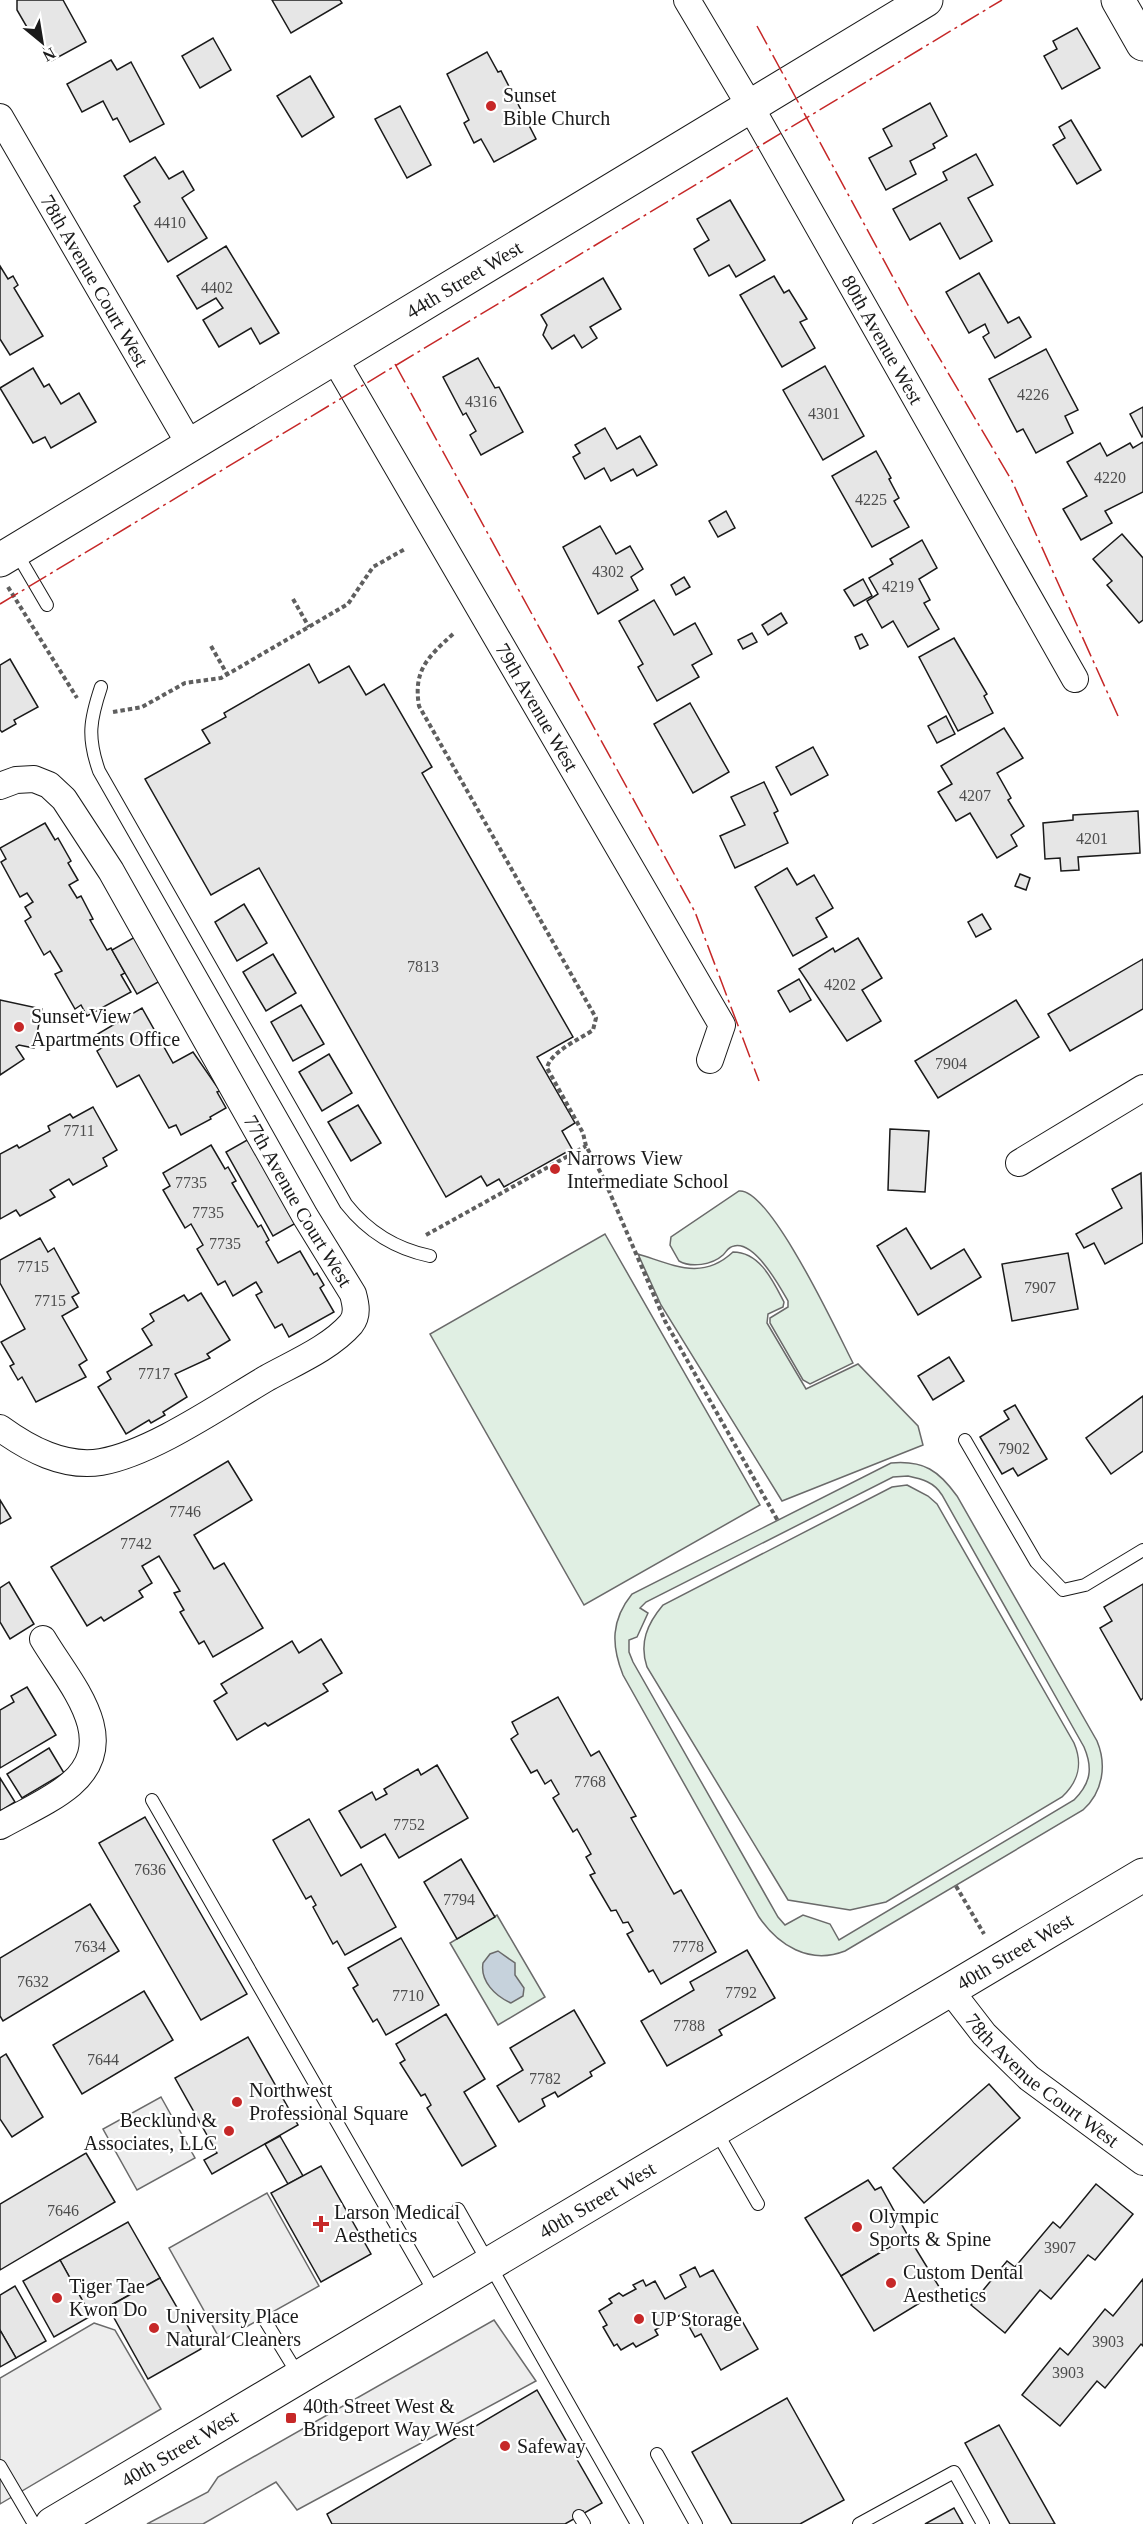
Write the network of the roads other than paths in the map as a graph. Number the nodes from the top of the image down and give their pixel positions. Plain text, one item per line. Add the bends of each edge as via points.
1 (687, 0) edge
2 (926, 0) edge
3 (1118, 0) edge
4 (1143, 44) edge
5 (750, 106) junction
6 (0, 117) edge
7 (334, 358) junction
8 (190, 446) junction
9 (8, 566) edge
10 (47, 604) dead end
11 (1075, 679) dead end
12 (101, 687) dead end
13 (0, 786) edge
14 (710, 1060) dead end
15 (1143, 1088) edge
16 (1018, 1163) dead end
17 (430, 1256) dead end
18 (0, 1428) edge
19 (965, 1440) dead end
20 (1143, 1550) edge
21 (43, 1639) dead end
22 (152, 1800) dead end
23 (0, 1826) edge
24 (1143, 1875) edge
25 (950, 1990) junction
26 (715, 2130) junction
27 (1143, 2162) edge
28 (758, 2204) dead end
29 (458, 2210) dead end
30 (488, 2264) junction
31 (436, 2295) junction
32 (263, 2317) dead end
33 (299, 2377) junction
34 (657, 2454) dead end
35 (0, 2466) edge
36 (880, 2512) junction
37 (34, 2524) edge
38 (52, 2524) edge
39 (637, 2524) edge
40 (696, 2524) edge
41 (859, 2524) edge
42 (886, 2524) edge
43 (983, 2524) edge

1 - 5 street, 80th Avenue West
2 - 5 street, 44th Street West
3 - 4 street
5 - 7 street, 44th Street West
5 - 11 street, 80th Avenue West
6 - 8 street, 78th Avenue Court West
7 - 8 street, 44th Street West
7 - 14 street, 79th Avenue West via 722,1025
8 - 9 street, 44th Street West
9 - 10 lane
12 - 17 lane via 93,709 91,748 99,771 323,1163 352,1212 368,1228 402,1249
13 - 18 street, 77th Avenue Court West via 34,779 49,785 64,800 111,871 293,1196 353,1294 357,1309 352,1323 327,1343 177,1430 121,1456 100,1462 68,1461 35,1450
15 - 16 street
19 - 20 lane via 1036,1562 1063,1590 1085,1585
21 - 23 street via 89,1715 93,1751 71,1784
22 - 31 lane
24 - 25 street, 40th Street West
25 - 26 street, 40th Street West
25 - 27 street, 78th Avenue Court West via 984,2034 1029,2078
26 - 28 lane
26 - 30 street, 40th Street West
29 - 30 lane
30 - 31 street, 40th Street West
30 - 39 lane
31 - 33 street, 40th Street West
32 - 33 lane
33 - 38 street, 40th Street West
34 - 40 lane
35 - 37 lane
36 - 41 lane
36 - 42 lane
36 - 43 lane via 954,2472

